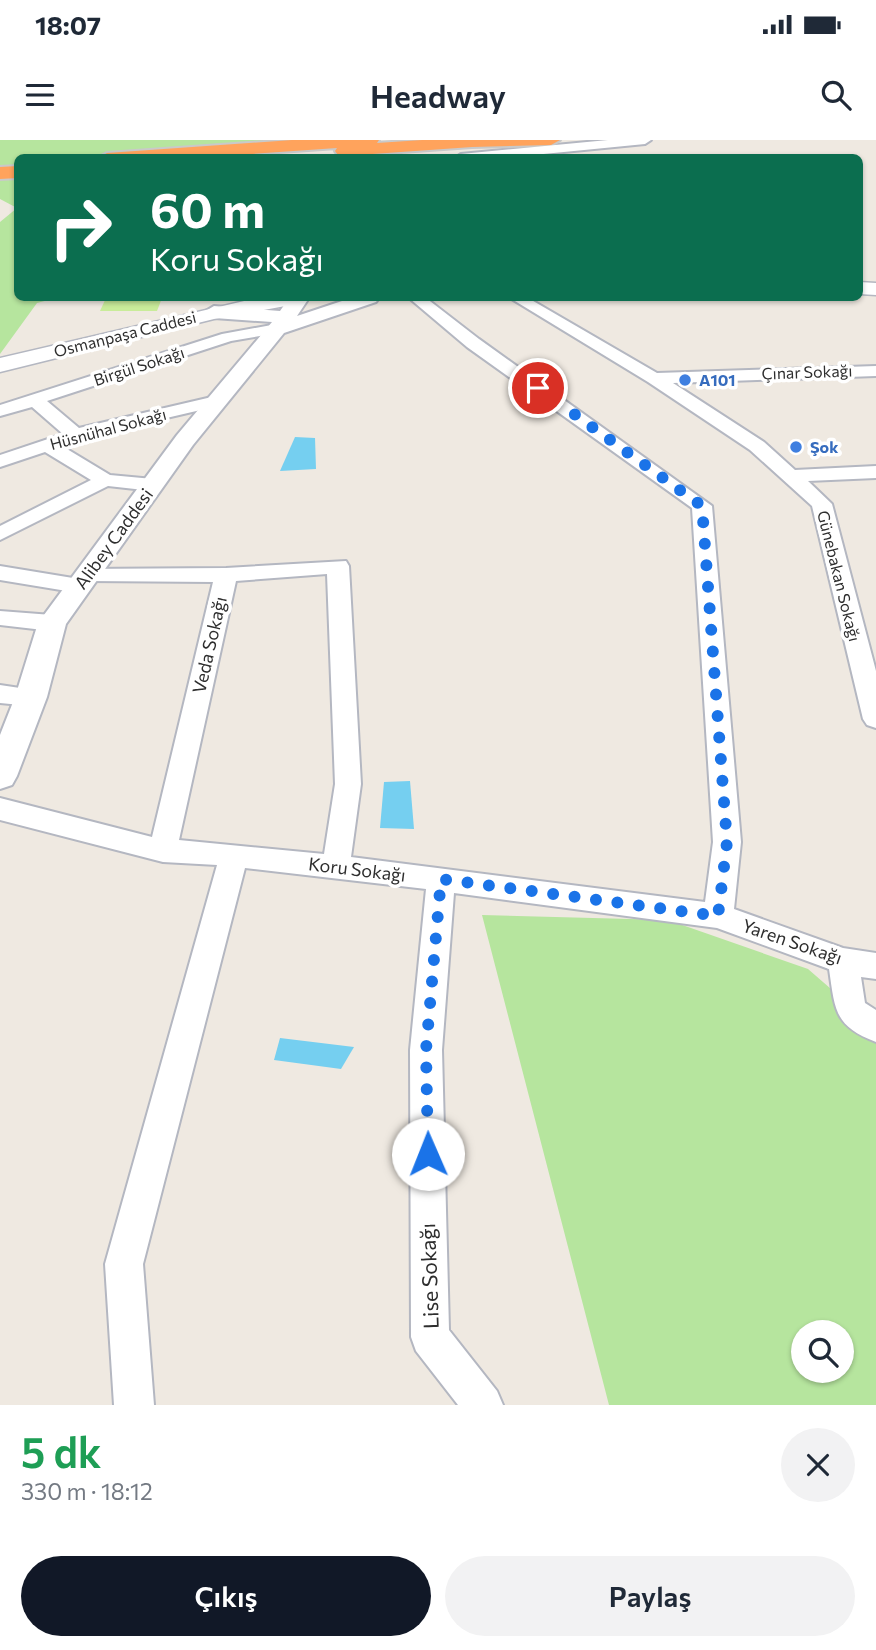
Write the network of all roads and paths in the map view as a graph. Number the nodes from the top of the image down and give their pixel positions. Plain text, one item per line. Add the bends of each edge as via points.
1 (370, 140) edge
2 (495, 140) edge
3 (551, 140) edge
4 (645, 140) edge
5 (473, 142) edge
6 (164, 154) edge
7 (303, 154) edge
8 (502, 154) edge
9 (297, 301) edge
10 (301, 301) edge
11 (360, 301) edge
12 (421, 301) edge
13 (523, 301) edge
14 (285, 315) edge
15 (306, 319) junction
16 (0, 365) edge
17 (876, 371) edge
18 (654, 379) junction
19 (35, 400) junction
20 (216, 401) junction
21 (1, 410) edge
22 (76, 435) junction
23 (47, 445) junction
24 (0, 461) edge
25 (876, 472) edge
26 (792, 476) junction
27 (105, 480) junction
28 (153, 485) junction
29 (0, 534) edge
30 (0, 573) edge
31 (226, 575) junction
32 (84, 580) junction
33 (0, 618) edge
34 (52, 623) junction
35 (0, 694) edge
36 (31, 696) junction
37 (876, 719) edge
38 (0, 776) edge
39 (0, 809) edge
40 (163, 850) junction
41 (234, 856) junction
42 (336, 867) junction
43 (441, 879) junction
44 (718, 916) junction
45 (843, 961) junction
46 (876, 966) edge
47 (876, 1027) edge
48 (134, 1405) edge
49 (483, 1405) edge

1 - 6 highway
2 - 5 highway
3 - 5 highway
4 - 8 street
5 - 7 highway
9 - 14 street, Alibey Caddesi
10 - 15 street
11 - 15 street
12 - 44 street via 472,343 702,506 727,842
13 - 18 street, Günebakan Sokağı
14 - 15 street
14 - 16 main road, Osmanpaşa Caddesi via 214,312
14 - 19 street, Birgül Sokağı
14 - 20 street, Alibey Caddesi
17 - 18 street, Çınar Sokağı
18 - 26 street, Günebakan Sokağı via 757,446
19 - 21 street, Birgül Sokağı
19 - 22 street
20 - 22 street, Hüsnühal Sokağı
20 - 28 street, Alibey Caddesi
22 - 23 street, Hüsnühal Sokağı
23 - 24 street, Hüsnühal Sokağı
23 - 27 street
25 - 26 street
26 - 37 street, Günebakan Sokağı via 822,504
27 - 28 street
27 - 29 street
28 - 32 street, Alibey Caddesi
30 - 32 street, Veda Sokağı
31 - 32 street, Veda Sokağı
31 - 40 street, Veda Sokağı
31 - 42 street via 338,566 348,784
32 - 34 street, Alibey Caddesi
33 - 34 street
34 - 36 street, Alibey Caddesi
35 - 36 street
36 - 38 street, Alibey Caddesi
39 - 40 street, Koru Sokağı
40 - 41 street, Koru Sokağı
41 - 42 street, Koru Sokağı
41 - 48 street via 124,1264
42 - 43 street, Koru Sokağı
43 - 44 street, Koru Sokağı
43 - 49 street, Lise Sokağı via 426,1050 430,1337
44 - 45 street, Yaren Sokağı
45 - 46 street, Yaren Sokağı
45 - 47 street via 851,1011

